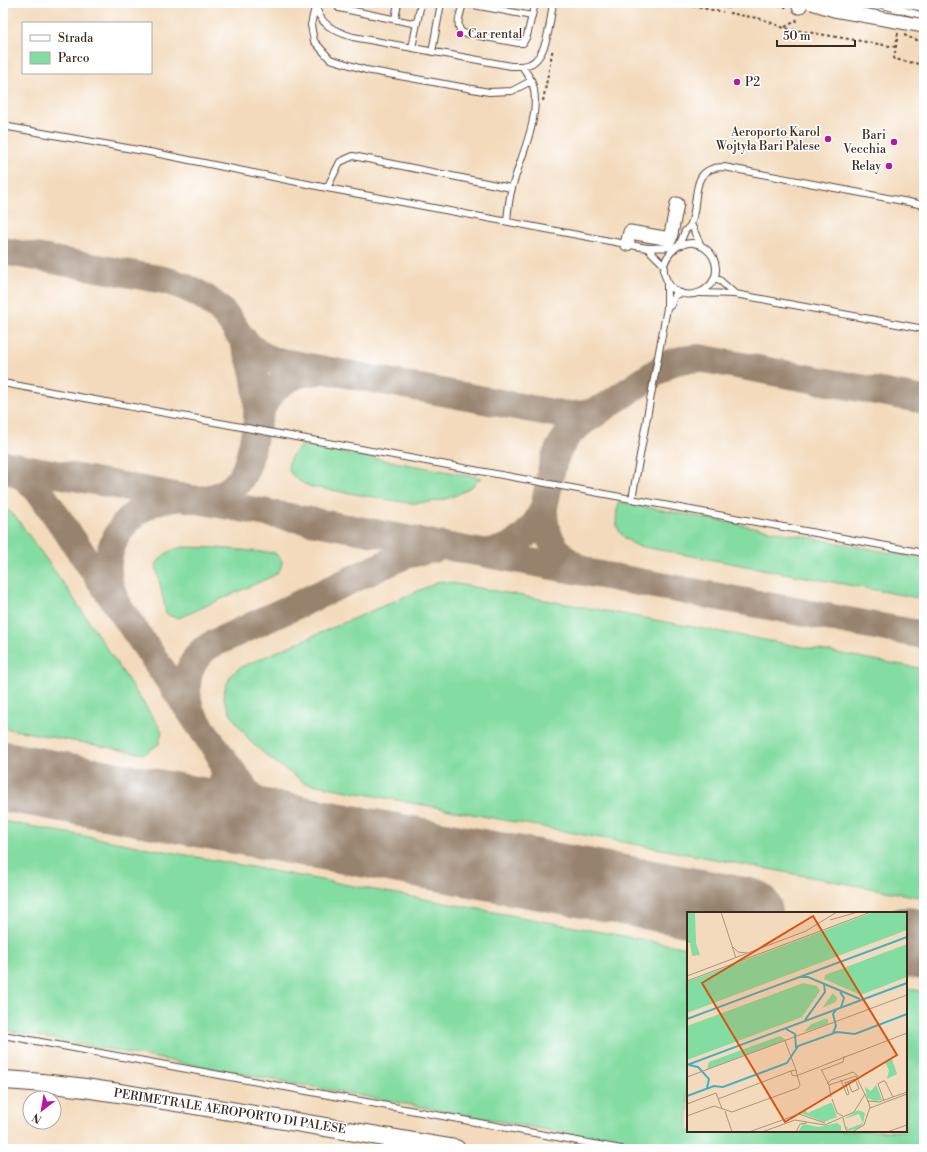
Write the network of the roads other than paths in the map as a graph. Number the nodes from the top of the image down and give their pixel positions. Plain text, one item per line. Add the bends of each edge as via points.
1 (316, 3) edge
2 (340, 3) edge
3 (398, 3) edge
4 (421, 3) edge
5 (441, 3) edge
6 (463, 3) edge
7 (534, 3) edge
8 (553, 3) edge
9 (812, 3) edge
10 (875, 3) edge
11 (897, 3) edge
12 (924, 8) edge
13 (532, 16) junction
14 (924, 16) edge
15 (395, 19) junction
16 (417, 24) junction
17 (924, 26) edge
18 (412, 48) junction
19 (432, 52) junction
20 (522, 66) junction
21 (531, 81) junction
22 (3, 126) edge
23 (327, 188) junction
24 (512, 188) junction
25 (677, 204) dead end
26 (924, 205) edge
27 (507, 222) junction
28 (691, 224) junction
29 (627, 244) junction
30 (678, 246) junction
31 (700, 246) junction
32 (647, 248) junction
33 (664, 265) junction
34 (715, 276) junction
35 (667, 282) junction
36 (700, 292) junction
37 (681, 293) junction
38 (735, 294) junction
39 (667, 308) junction
40 (924, 329) edge
41 (3, 383) edge
42 (632, 499) junction
43 (924, 553) edge
44 (3, 1035) edge
45 (3, 1074) edge
46 (3, 1080) edge
47 (38, 1082) junction
48 (3, 1084) edge
49 (456, 1149) edge
50 (621, 1149) edge

1 - 18 lane via 321,19 333,30 353,37
1 - 21 lane via 312,25 314,41 330,59 366,70 489,92 512,92
2 - 15 lane via 339,8
3 - 15 lane
4 - 16 lane
5 - 19 lane
6 - 13 lane
6 - 13 lane via 458,27 463,33 523,43
7 - 13 lane
8 - 20 lane via 542,52 535,61
9 - 17 street, bridge via 834,10
10 - 14 lane
11 - 12 lane
15 - 16 lane
16 - 18 lane
18 - 19 lane
19 - 20 lane
20 - 21 lane
21 - 24 lane via 534,100 530,136
22 - 23 lane
23 - 24 lane via 340,162 353,156
23 - 27 lane
24 - 27 lane
25 - 29 street via 670,239 630,232
26 - 28 lane via 724,166 705,172 701,177
27 - 29 lane
28 - 30 lane
28 - 31 lane
29 - 32 lane
30 - 31 lane via 693,243
30 - 32 lane
30 - 33 lane via 671,251
31 - 34 lane via 712,255
32 - 33 lane
33 - 35 lane
34 - 36 lane via 707,289
34 - 38 lane
35 - 37 lane
35 - 39 lane
36 - 37 lane
36 - 38 lane
37 - 39 lane via 674,296
38 - 40 lane
39 - 42 lane
41 - 42 lane
42 - 43 lane
44 - 50 lane
45 - 47 street
46 - 47 street, PERIMETRALE AEROPORTO DI PALESE
47 - 48 street
47 - 49 street, PERIMETRALE AEROPORTO DI PALESE via 265,1116

